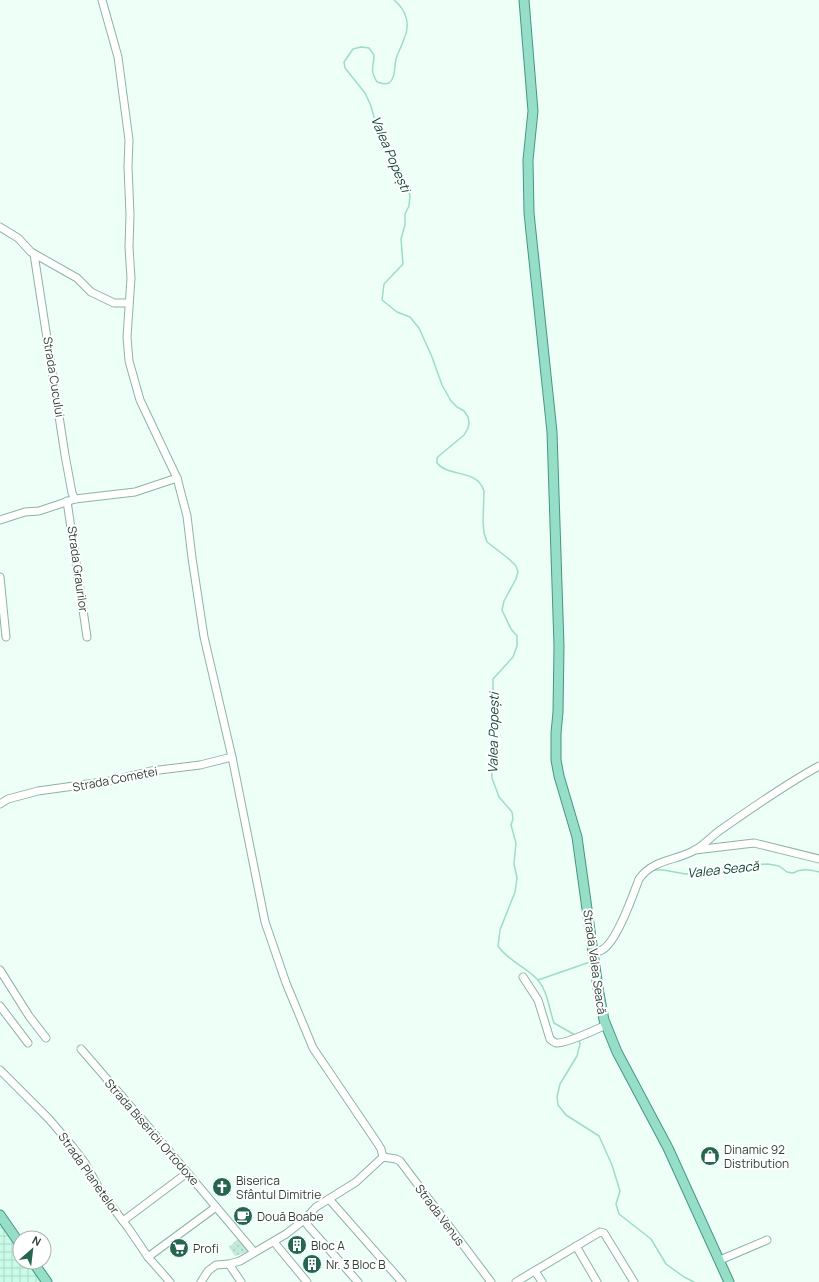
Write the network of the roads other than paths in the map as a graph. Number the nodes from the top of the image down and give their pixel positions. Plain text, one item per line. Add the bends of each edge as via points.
1 (102, 0) edge
2 (524, 0) edge
3 (0, 227) edge
4 (34, 254) junction
5 (129, 303) junction
6 (177, 478) junction
7 (75, 499) junction
8 (67, 501) junction
9 (0, 520) edge
10 (0, 577) edge
11 (6, 637) dead end
12 (87, 638) dead end
13 (232, 757) junction
14 (819, 766) edge
15 (0, 804) edge
16 (695, 850) junction
17 (819, 859) edge
18 (594, 953) junction
19 (0, 970) edge
20 (523, 977) dead end
21 (0, 1006) edge
22 (606, 1025) junction
23 (46, 1038) dead end
24 (28, 1043) dead end
25 (81, 1049) dead end
26 (0, 1070) edge
27 (383, 1157) junction
28 (187, 1173) junction
29 (330, 1199) junction
30 (216, 1207) junction
31 (0, 1215) edge
32 (304, 1220) junction
33 (123, 1221) junction
34 (12, 1232) edge
35 (767, 1240) dead end
36 (274, 1242) junction
37 (576, 1246) junction
38 (254, 1252) junction
39 (148, 1257) junction
40 (720, 1260) junction
41 (228, 1264) junction
42 (38, 1270) edge
43 (534, 1271) junction
44 (46, 1282) edge
45 (170, 1282) edge
46 (201, 1282) edge
47 (240, 1282) edge
48 (307, 1282) edge
49 (358, 1282) edge
50 (402, 1282) edge
51 (491, 1282) edge
52 (516, 1282) edge
53 (542, 1282) edge
54 (597, 1282) edge
55 (634, 1282) edge
56 (729, 1282) edge

1 - 5 street via 118,57 128,140 131,278
2 - 18 main road, Strada Valea Seacă via 533,111 528,160 529,209 552,432 559,612 556,760 577,837
3 - 4 street via 18,238
4 - 5 street via 77,278 100,298 114,303
4 - 7 street, Strada Cucului via 65,455
5 - 6 street via 129,361 140,400
6 - 7 street via 135,492
6 - 13 street via 187,516 204,637
7 - 8 street
8 - 9 street
8 - 12 street, Strada Graurilor
10 - 11 street
13 - 15 street, Strada Cometei via 110,781 38,791 8,799
13 - 27 street via 265,922 286,983 313,1048 378,1144
14 - 16 street via 794,780
16 - 17 street via 754,843
16 - 18 street via 662,862 643,874 615,934 603,950
18 - 22 main road, Strada Valea Seacă via 600,1005
19 - 23 street
20 - 22 street via 538,1000 550,1039 557,1043
21 - 24 street
22 - 40 main road, Strada Valea Seacă via 617,1052 668,1148
25 - 28 street, Strada Bisericii Ortodoxe
26 - 33 street, Strada Planetelor via 72,1146
27 - 29 street via 356,1182
27 - 51 street, Strada Venus via 400,1161
28 - 30 street, Strada Bisericii Ortodoxe
28 - 33 street
29 - 32 street via 316,1207
29 - 50 street
30 - 38 street, Strada Bisericii Ortodoxe
30 - 39 street
31 - 34 main road
32 - 36 street
32 - 49 street
33 - 39 street, Strada Planetelor
35 - 40 street
36 - 38 street
36 - 48 street
37 - 43 street
37 - 54 street
37 - 55 street via 596,1233 604,1233
38 - 41 street via 240,1261
39 - 45 street, Strada Planetelor
40 - 56 main road, Strada Valea Seacă
41 - 46 street via 216,1265 208,1271
41 - 47 street
42 - 44 main road
43 - 52 street
43 - 53 street

